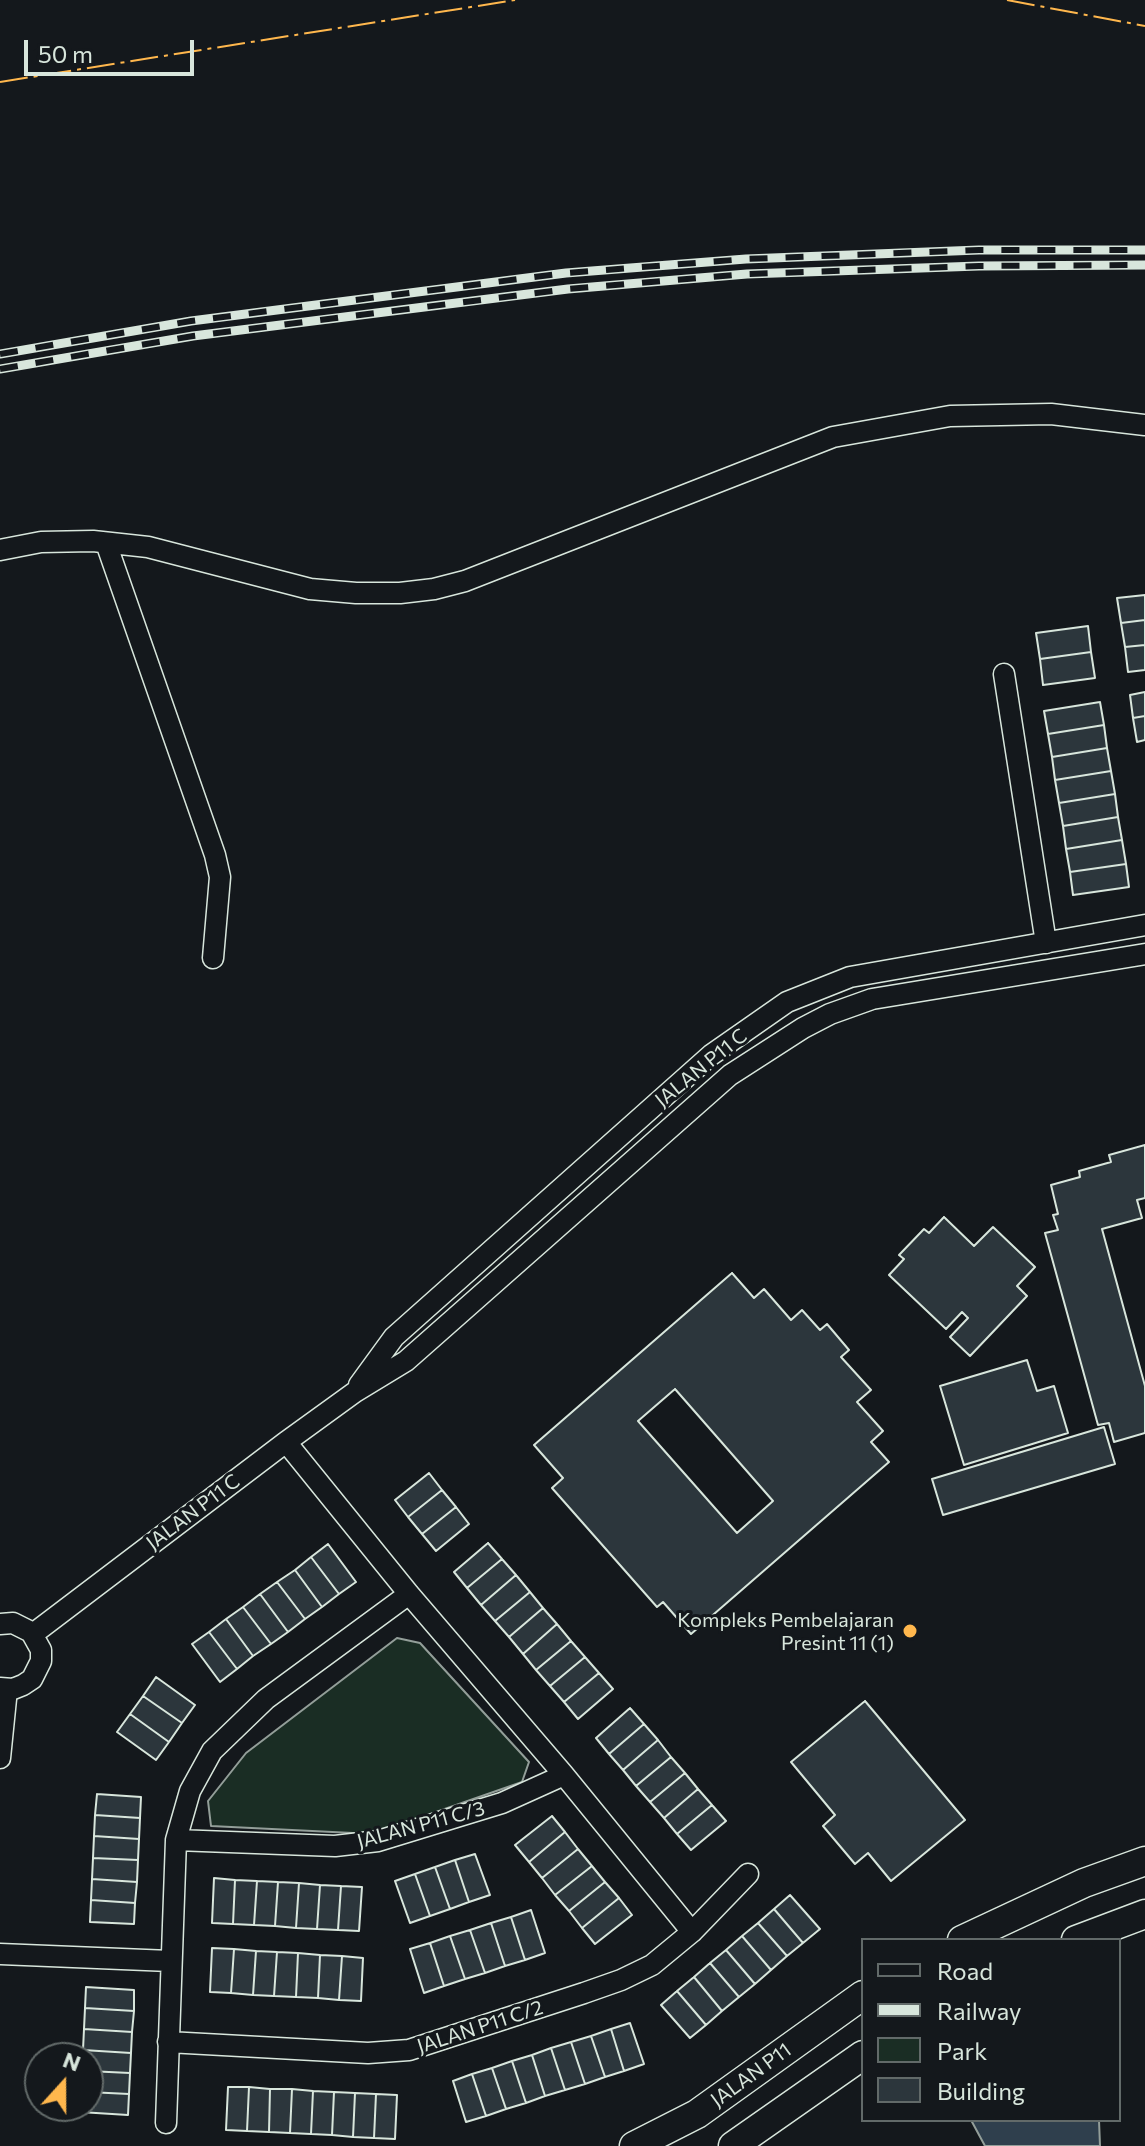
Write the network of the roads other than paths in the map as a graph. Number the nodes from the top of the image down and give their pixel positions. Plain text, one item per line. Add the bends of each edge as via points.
1 (1145, 425) edge
2 (106, 543) junction
3 (0, 550) edge
4 (1004, 674) dead end
5 (1145, 925) edge
6 (1046, 943) junction
7 (1145, 954) edge
8 (213, 958) dead end
9 (355, 1392) junction
10 (286, 1442) junction
11 (409, 1594) junction
12 (0, 1624) edge
13 (33, 1634) junction
14 (4, 1688) edge
15 (0, 1758) edge
16 (564, 1775) junction
17 (176, 1840) junction
18 (1145, 1861) edge
19 (748, 1874) dead end
20 (1145, 1914) edge
21 (692, 1932) junction
22 (966, 1938) edge
23 (1081, 1938) edge
24 (0, 1954) edge
25 (170, 1961) junction
26 (861, 1996) edge
27 (168, 2042) junction
28 (861, 2056) edge
29 (166, 2123) dead end
30 (634, 2146) edge
31 (733, 2146) edge

1 - 2 street via 1051,414 950,416 833,437 434,589 310,589 148,547
2 - 3 street via 41,542
2 - 8 street via 215,855 220,877
4 - 6 street
5 - 6 street, JALAN P11 C
6 - 9 street, JALAN P11 C via 850,977 787,1002 711,1055 394,1337
7 - 9 street, JALAN P11 C via 872,999 803,1028 730,1075 406,1361
9 - 10 street, JALAN P11 C
10 - 11 street
10 - 13 street, JALAN P11 C
11 - 16 street
11 - 17 street via 266,1699 212,1751 190,1791
12 - 13 street via 23,1626
13 - 14 street via 41,1650 38,1671 23,1685
14 - 15 street
16 - 17 street, JALAN P11 C/3 via 502,1803 378,1841 335,1846
16 - 21 street
17 - 25 street
18 - 22 main road
19 - 21 street, JALAN P11 C/2
20 - 23 main road
21 - 27 street, JALAN P11 C/2 via 652,1965 621,1980 409,2050 368,2053
24 - 25 street
25 - 27 street
26 - 30 main road, JALAN P11 via 697,2114
27 - 29 street
28 - 31 main road

